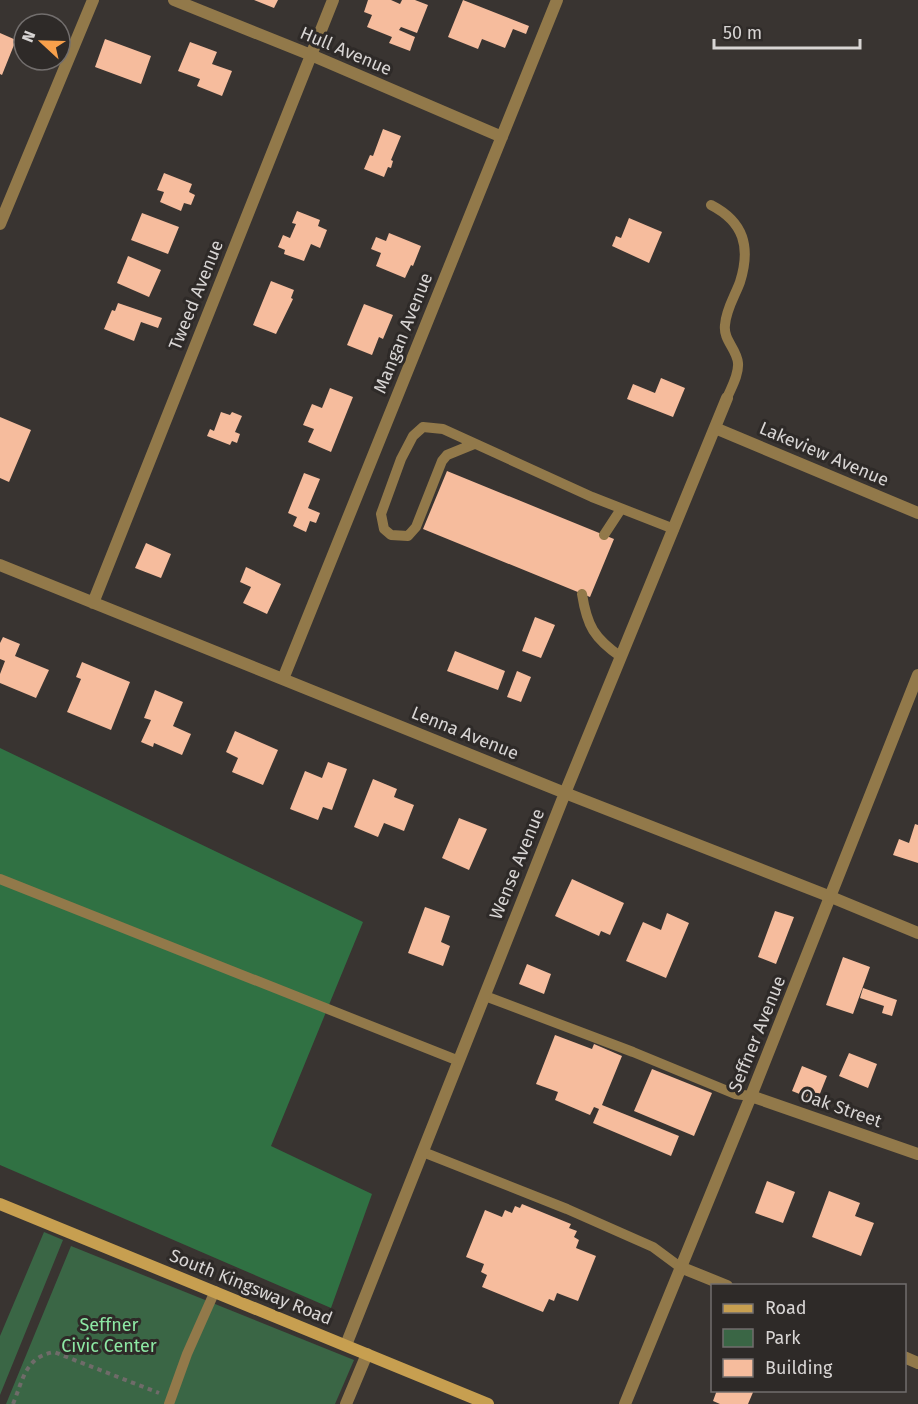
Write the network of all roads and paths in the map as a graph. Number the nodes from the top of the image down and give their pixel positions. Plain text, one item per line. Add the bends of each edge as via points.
1 (93, 0) edge
2 (174, 0) edge
3 (333, 0) edge
4 (557, 0) edge
5 (311, 55) junction
6 (502, 137) junction
7 (711, 205) dead end
8 (0, 224) edge
9 (727, 398) joint
10 (715, 428) junction
11 (474, 444) junction
12 (621, 509) junction
13 (918, 513) edge
14 (674, 529) junction
15 (604, 535) dead end
16 (0, 565) edge
17 (582, 594) dead end
18 (93, 603) junction
19 (621, 657) junction
20 (918, 675) edge
21 (283, 680) junction
22 (565, 793) junction
23 (0, 879) edge
24 (831, 897) junction
25 (918, 933) edge
26 (485, 996) junction
27 (459, 1061) junction
28 (751, 1096) junction
29 (423, 1152) junction
30 (918, 1154) edge
31 (0, 1204) edge
32 (680, 1267) junction
33 (722, 1284) edge
34 (214, 1291) junction
35 (346, 1345) junction
36 (367, 1354) junction
37 (170, 1401) edge
38 (13, 1404) edge
39 (346, 1404) edge
40 (488, 1404) edge
41 (625, 1404) edge

1 - 8 street
2 - 5 street, Hull Avenue
3 - 5 street, Tweed Avenue
4 - 6 street, Mangan Avenue
5 - 6 street, Hull Avenue
5 - 18 street, Tweed Avenue
6 - 21 street, Mangan Avenue
7 - 9 lane via 736,224 745,249 740,282 724,327 738,362
9 - 10 street, Wense Avenue
10 - 13 street, Lakeview Avenue
10 - 14 street, Wense Avenue
11 - 11 lane via 434,427 423,427 412,436 381,514 384,529 391,535 408,536 416,528 442,461
11 - 12 lane
12 - 14 lane
12 - 15 lane
14 - 19 street, Wense Avenue
16 - 18 street, Lenna Avenue
17 - 19 lane via 593,632
18 - 21 street, Lenna Avenue
19 - 22 street, Wense Avenue
20 - 24 street, Seffner Avenue
21 - 22 street, Lenna Avenue
22 - 24 street, Lenna Avenue
22 - 26 street, Wense Avenue
23 - 27 lane
24 - 25 street, Lenna Avenue
24 - 28 street, Seffner Avenue
26 - 27 street, Wense Avenue
26 - 28 lane via 735,1094
27 - 29 street, Wense Avenue
28 - 30 street, Oak Street
28 - 32 street, Seffner Avenue
29 - 32 lane via 589,1218 653,1247
29 - 35 street, Wense Avenue
31 - 34 street, South Kingsway Road
32 - 33 street
32 - 41 street, Seffner Avenue
34 - 35 street, South Kingsway Road
34 - 37 lane
35 - 36 street, South Kingsway Road
36 - 39 street
36 - 40 street, South Kingsway Road
37 - 38 path via 54,1352 40,1354 28,1366

